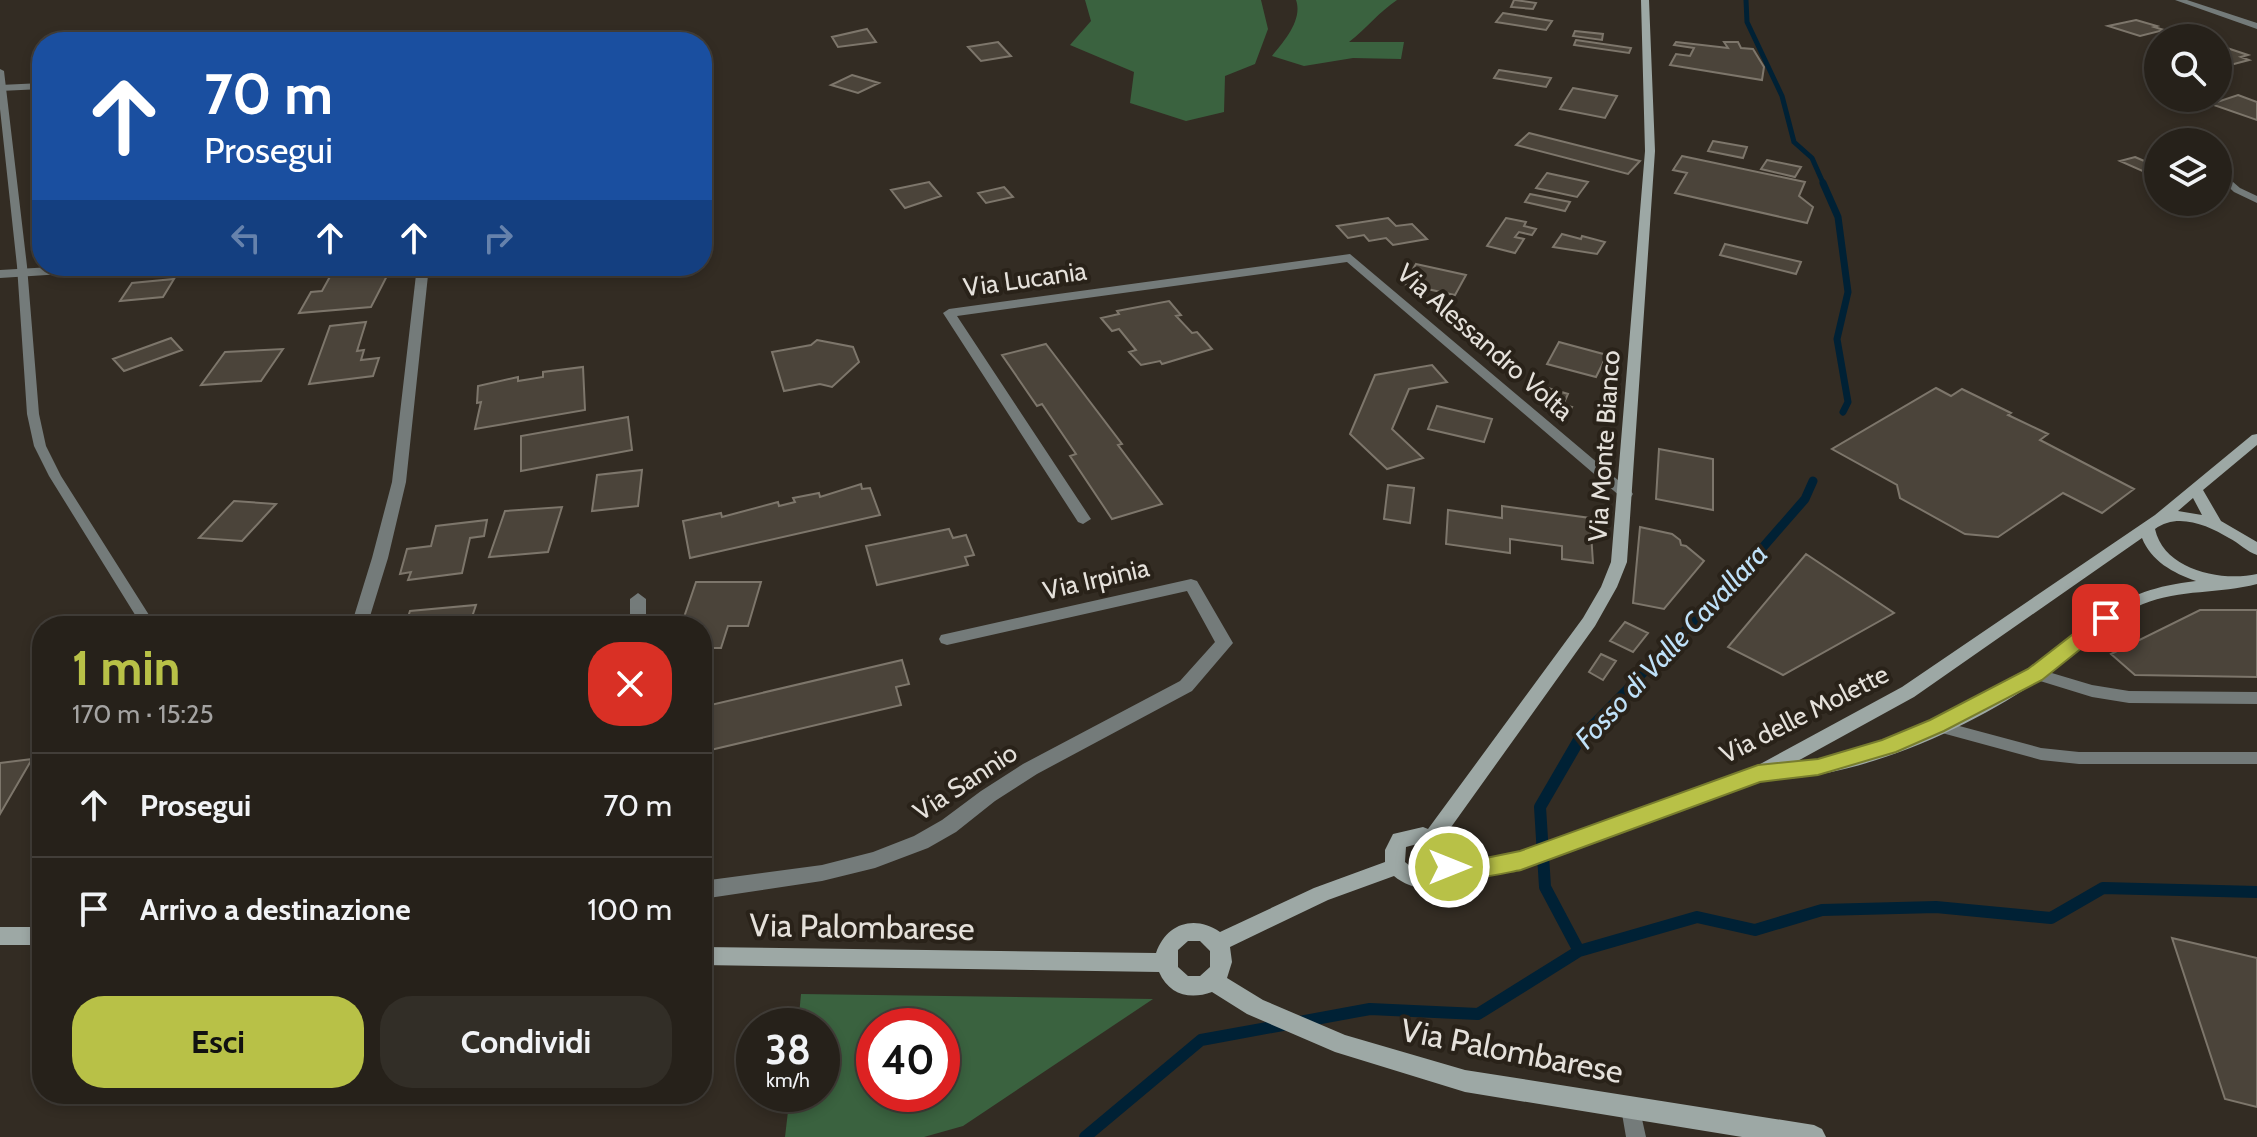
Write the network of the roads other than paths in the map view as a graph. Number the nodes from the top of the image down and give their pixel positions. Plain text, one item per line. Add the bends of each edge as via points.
1 (1645, 0) edge
2 (2179, 0) edge
3 (2257, 26) edge
4 (0, 71) edge
5 (32, 86) edge
6 (1, 88) edge
7 (2232, 186) edge
8 (2257, 200) edge
9 (1350, 258) joint
10 (32, 271) edge
11 (23, 272) junction
12 (0, 274) edge
13 (422, 276) edge
14 (2257, 438) edge
15 (2195, 489) junction
16 (1626, 494) junction
17 (1083, 519) dead end
18 (2154, 522) junction
19 (2215, 524) junction
20 (2257, 550) edge
21 (2257, 579) edge
22 (2233, 583) junction
23 (638, 599) dead end
24 (143, 616) edge
25 (362, 616) edge
26 (638, 616) edge
27 (947, 639) dead end
28 (1224, 643) joint
29 (2035, 674) junction
30 (2257, 698) edge
31 (1937, 726) junction
32 (2257, 758) edge
33 (1758, 774) junction
34 (1432, 838) junction
35 (1397, 866) junction
36 (1449, 867) junction
37 (712, 889) edge
38 (0, 936) edge
39 (32, 936) edge
40 (1217, 943) junction
41 (712, 956) edge
42 (1165, 963) junction
43 (1213, 981) junction
44 (1631, 1108) junction
45 (1636, 1137) edge
46 (1814, 1137) edge

1 - 16 main road, Via Monte Bianco via 1650,151
2 - 3 street
4 - 6 lane
5 - 6 street
6 - 11 lane
7 - 8 lane
9 - 16 street, Via Alessandro Volta
9 - 17 street, Via Lucania via 949,313
10 - 11 street
11 - 12 street
11 - 24 lane via 40,446
13 - 25 street via 399,482
14 - 15 main road, Via delle Molette
15 - 18 main road, Via delle Molette
15 - 19 main road
16 - 34 main road, Via Monte Bianco via 1621,552 1609,587
18 - 19 main road via 2186,517
18 - 22 main road via 2151,546 2177,566
18 - 33 main road, Via delle Molette via 1908,692
19 - 20 main road
21 - 22 main road
22 - 29 main road via 2175,589 2127,604
23 - 26 street
27 - 28 street, Via Irpinia via 1191,585
28 - 37 street, Via Sannio via 1199,675 1178,691 1030,769 921,842 822,873
29 - 30 lane via 2120,696
29 - 31 main road
31 - 32 lane via 2041,754 2079,758
31 - 33 main road via 1840,762
33 - 36 main road, Via delle Molette via 1533,856 1481,869
34 - 35 main road via 1415,835 1400,840 1393,852
34 - 36 main road via 1448,853
35 - 36 main road via 1421,881 1439,879
35 - 40 main road via 1321,894
38 - 39 main road
40 - 42 main road via 1201,933 1182,935 1168,946
40 - 43 main road via 1223,967
41 - 42 main road, Via Palombarese
42 - 43 main road via 1183,984
43 - 44 main road, Via Palombarese via 1255,1007 1343,1045 1465,1081
44 - 45 lane
44 - 46 main road, Via Palombarese

